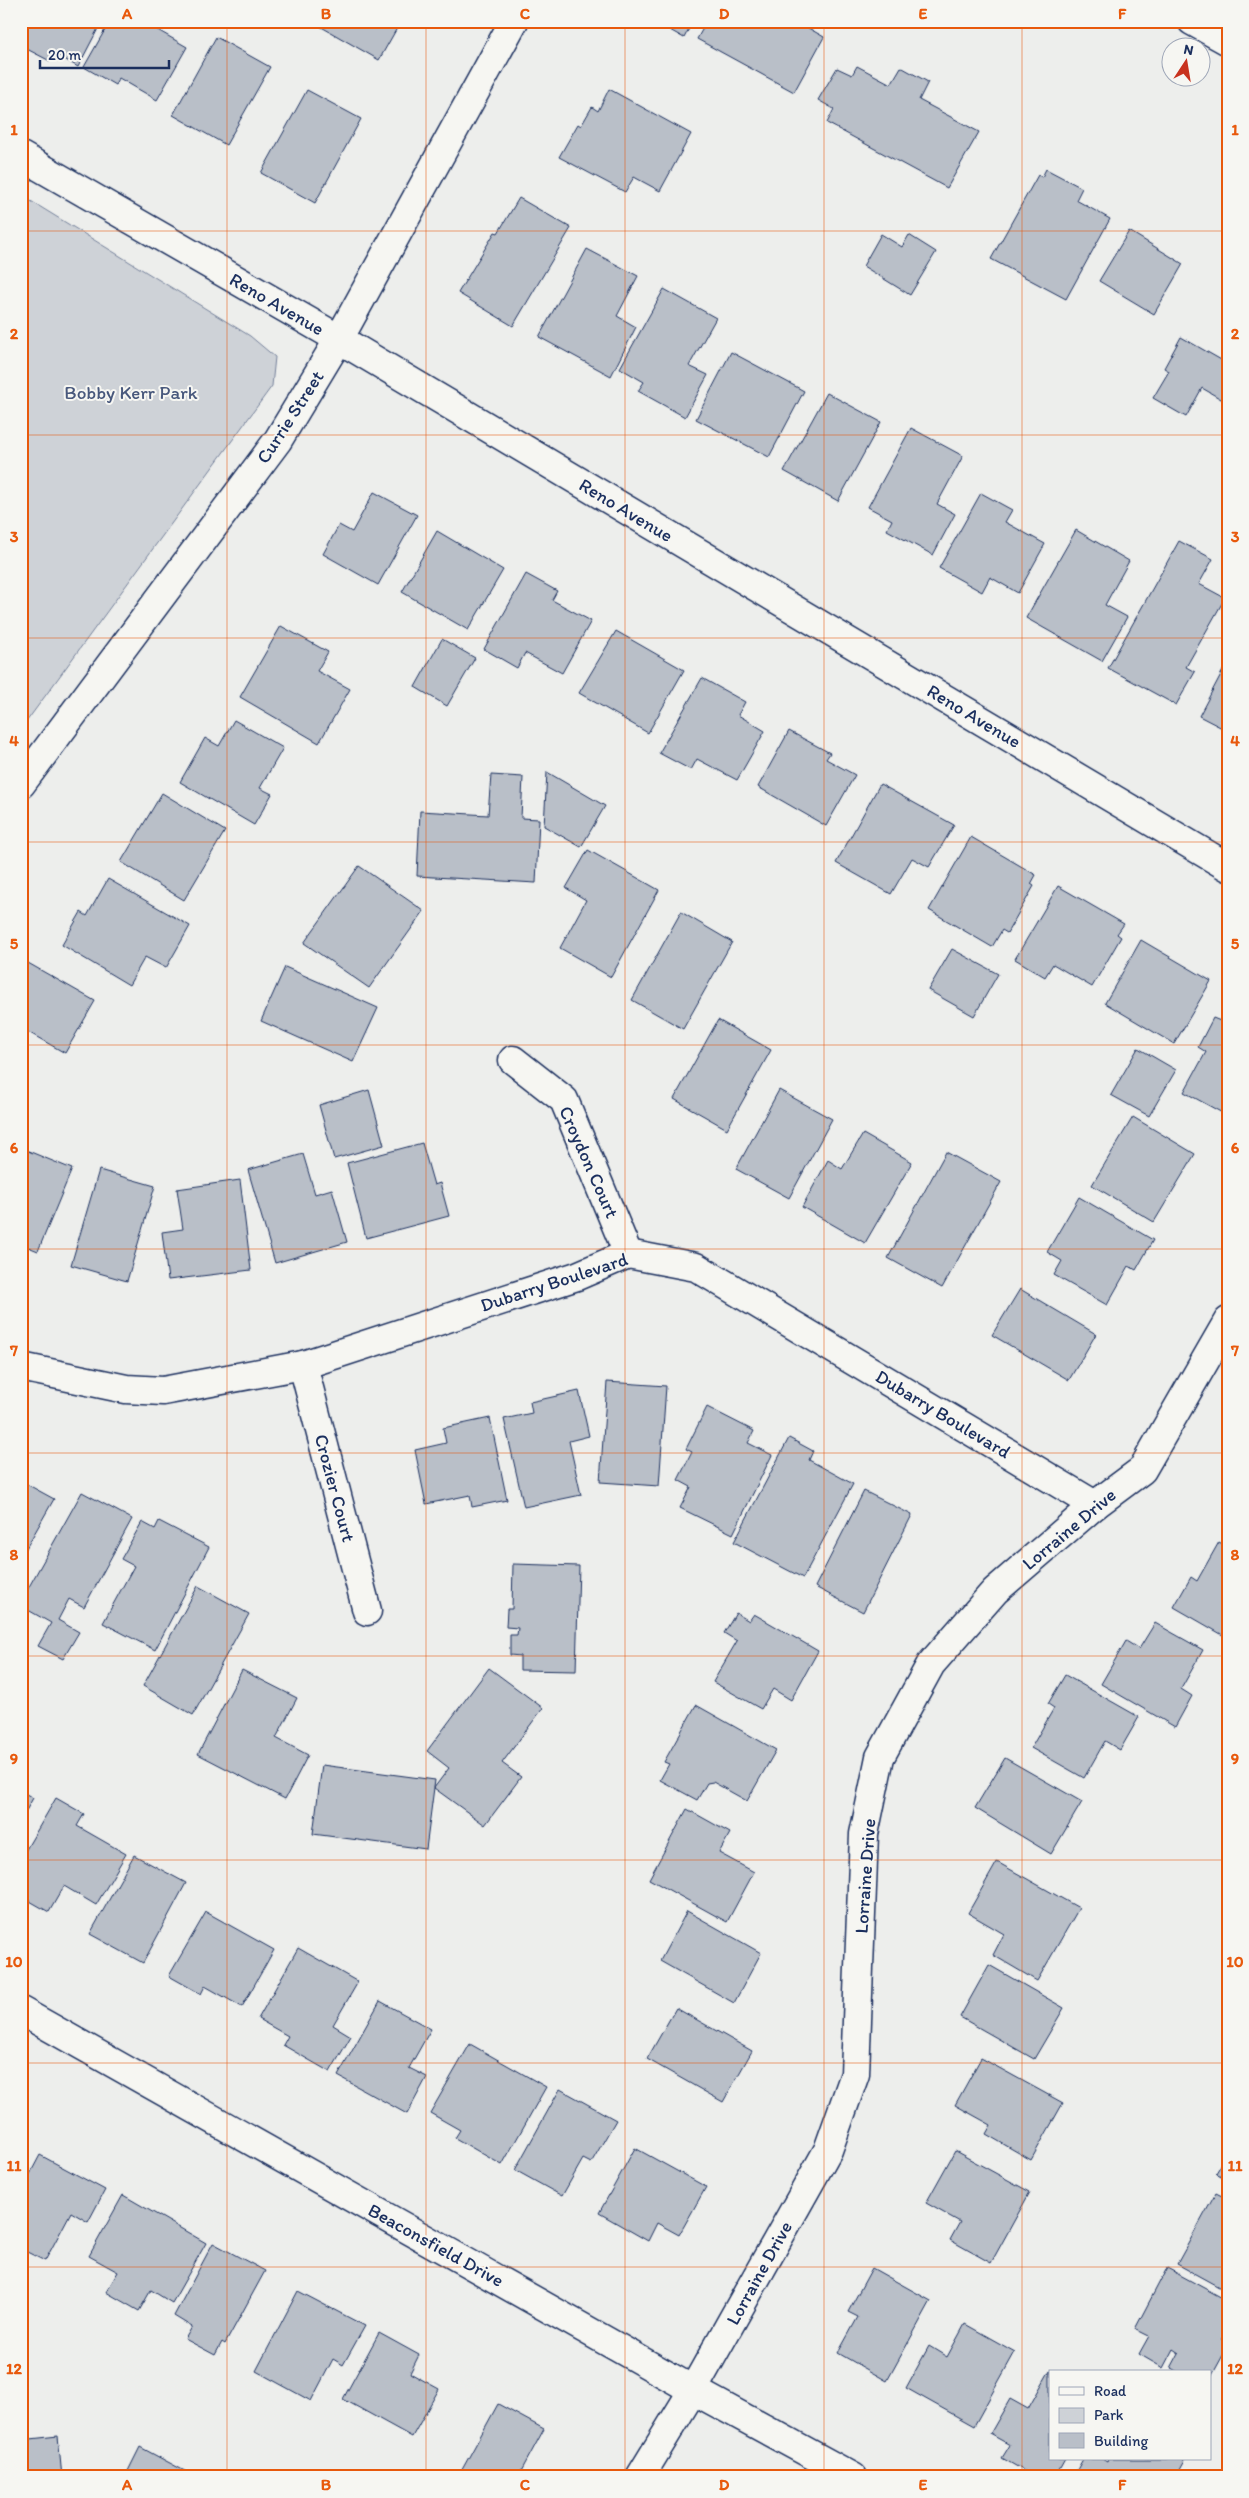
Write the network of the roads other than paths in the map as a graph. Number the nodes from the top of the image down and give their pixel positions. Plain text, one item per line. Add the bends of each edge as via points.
1 (514, 21) edge
2 (1192, 21) edge
3 (1228, 42) edge
4 (21, 156) edge
5 (339, 339) junction
6 (21, 784) edge
7 (1228, 867) edge
8 (513, 1060) dead end
9 (628, 1254) junction
10 (1228, 1321) edge
11 (302, 1365) junction
12 (21, 1367) edge
13 (1094, 1505) junction
14 (367, 1611) dead end
15 (21, 2011) edge
16 (693, 2390) junction
17 (640, 2477) edge
18 (853, 2477) edge

1 - 5 street, Currie Street
2 - 3 street
4 - 5 street, Reno Avenue
5 - 6 street, Currie Street via 278,440
5 - 7 street, Reno Avenue
8 - 9 street, Croydon Court via 564,1100
9 - 11 street, Dubarry Boulevard via 577,1276
9 - 13 street, Dubarry Boulevard via 696,1267
10 - 13 street, Lorraine Drive via 1142,1470
11 - 12 street, Dubarry Boulevard via 163,1391 126,1389
11 - 14 street, Crozier Court
13 - 16 street, Lorraine Drive via 995,1592 931,1664 880,1757 864,1834 855,2074 828,2150
15 - 16 street, Beaconsfield Drive
16 - 17 street, Lorraine Drive
16 - 18 street, Beaconsfield Drive

